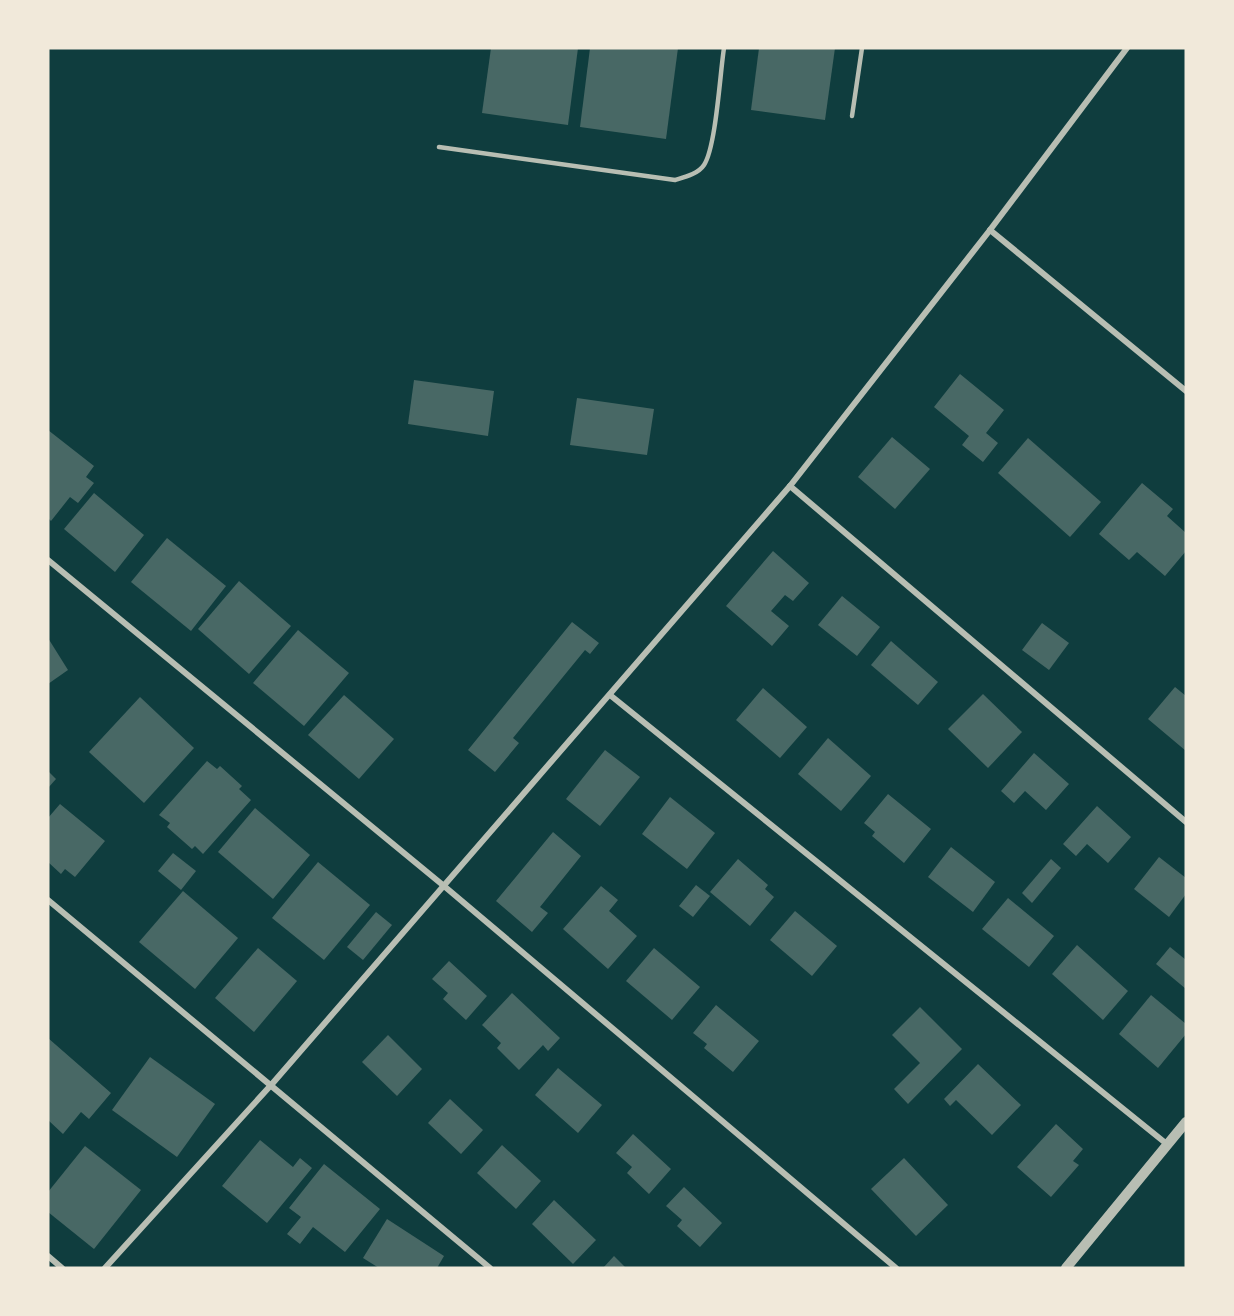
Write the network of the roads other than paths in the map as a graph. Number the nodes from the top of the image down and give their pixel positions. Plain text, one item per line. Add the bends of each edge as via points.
1 (724, 48) edge
2 (862, 48) edge
3 (1127, 48) edge
4 (852, 116) dead end
5 (439, 147) dead end
6 (990, 230) junction
7 (1186, 391) edge
8 (790, 486) junction
9 (48, 561) edge
10 (610, 695) junction
11 (1186, 822) edge
12 (444, 886) junction
13 (48, 900) edge
14 (272, 1084) junction
15 (1186, 1122) edge
16 (1168, 1145) junction
17 (48, 1256) edge
18 (62, 1268) edge
19 (105, 1268) edge
20 (490, 1268) edge
21 (896, 1268) edge
22 (1066, 1268) edge

1 - 5 lane via 710,149 704,166 691,175 675,180
2 - 4 lane
3 - 6 street
6 - 7 street
6 - 8 street
8 - 10 street
8 - 11 street
9 - 12 street
10 - 12 street
10 - 16 street
12 - 14 street
12 - 21 street
13 - 14 street
14 - 19 street
14 - 20 street
15 - 16 street
16 - 22 street
17 - 18 street

